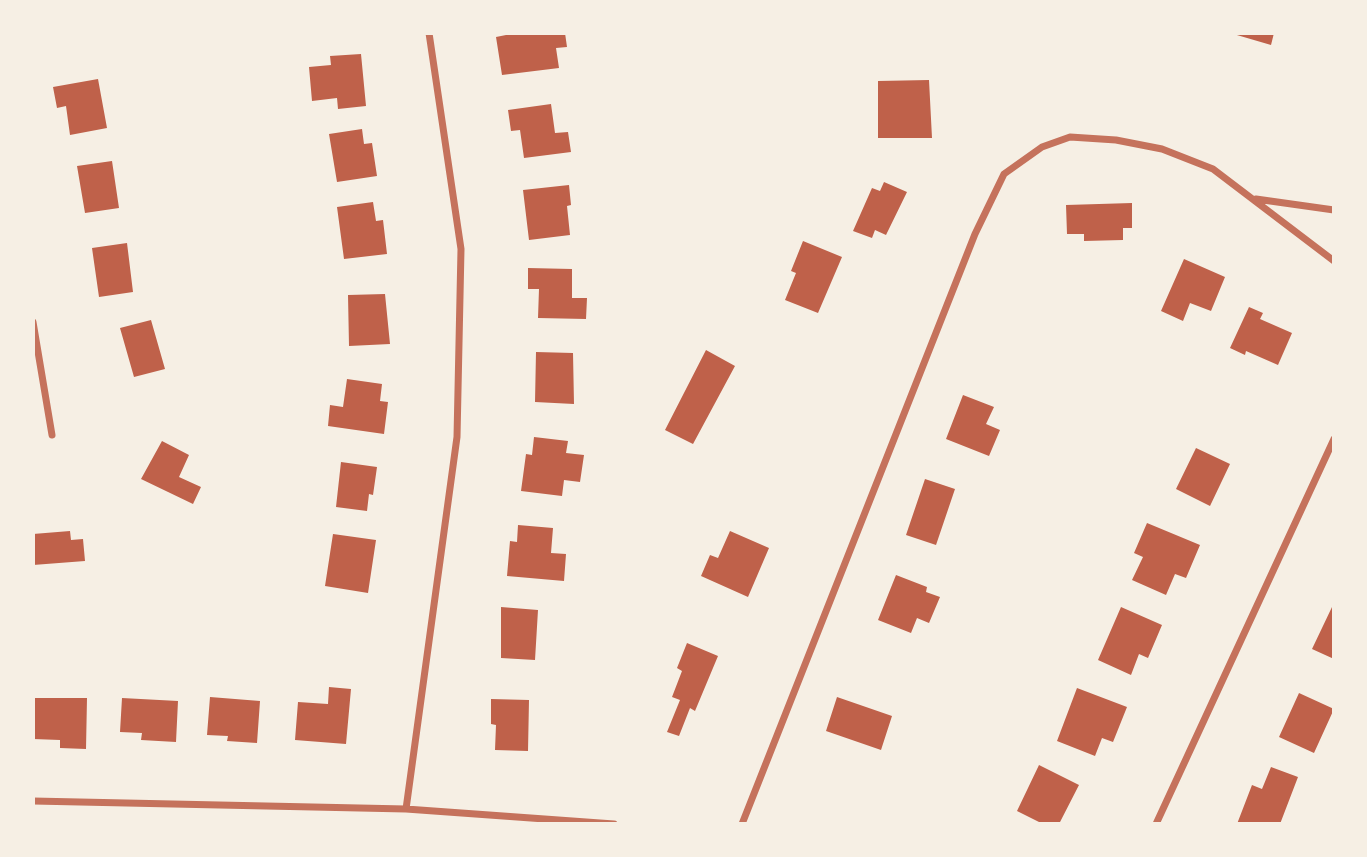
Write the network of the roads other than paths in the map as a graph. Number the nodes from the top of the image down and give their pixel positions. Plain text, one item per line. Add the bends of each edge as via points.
1 (429, 33) edge
2 (1255, 199) junction
3 (1334, 210) edge
4 (1334, 261) edge
5 (33, 322) edge
6 (52, 435) dead end
7 (1334, 439) edge
8 (33, 801) edge
9 (406, 809) junction
10 (614, 824) edge
11 (742, 824) edge
12 (1156, 824) edge

1 - 9 street via 461,249 457,437
2 - 3 street
2 - 4 street
2 - 11 street via 1213,169 1162,149 1116,140 1070,137 1042,147 1004,174 975,234
5 - 6 street
7 - 12 street
8 - 9 street
9 - 10 street

